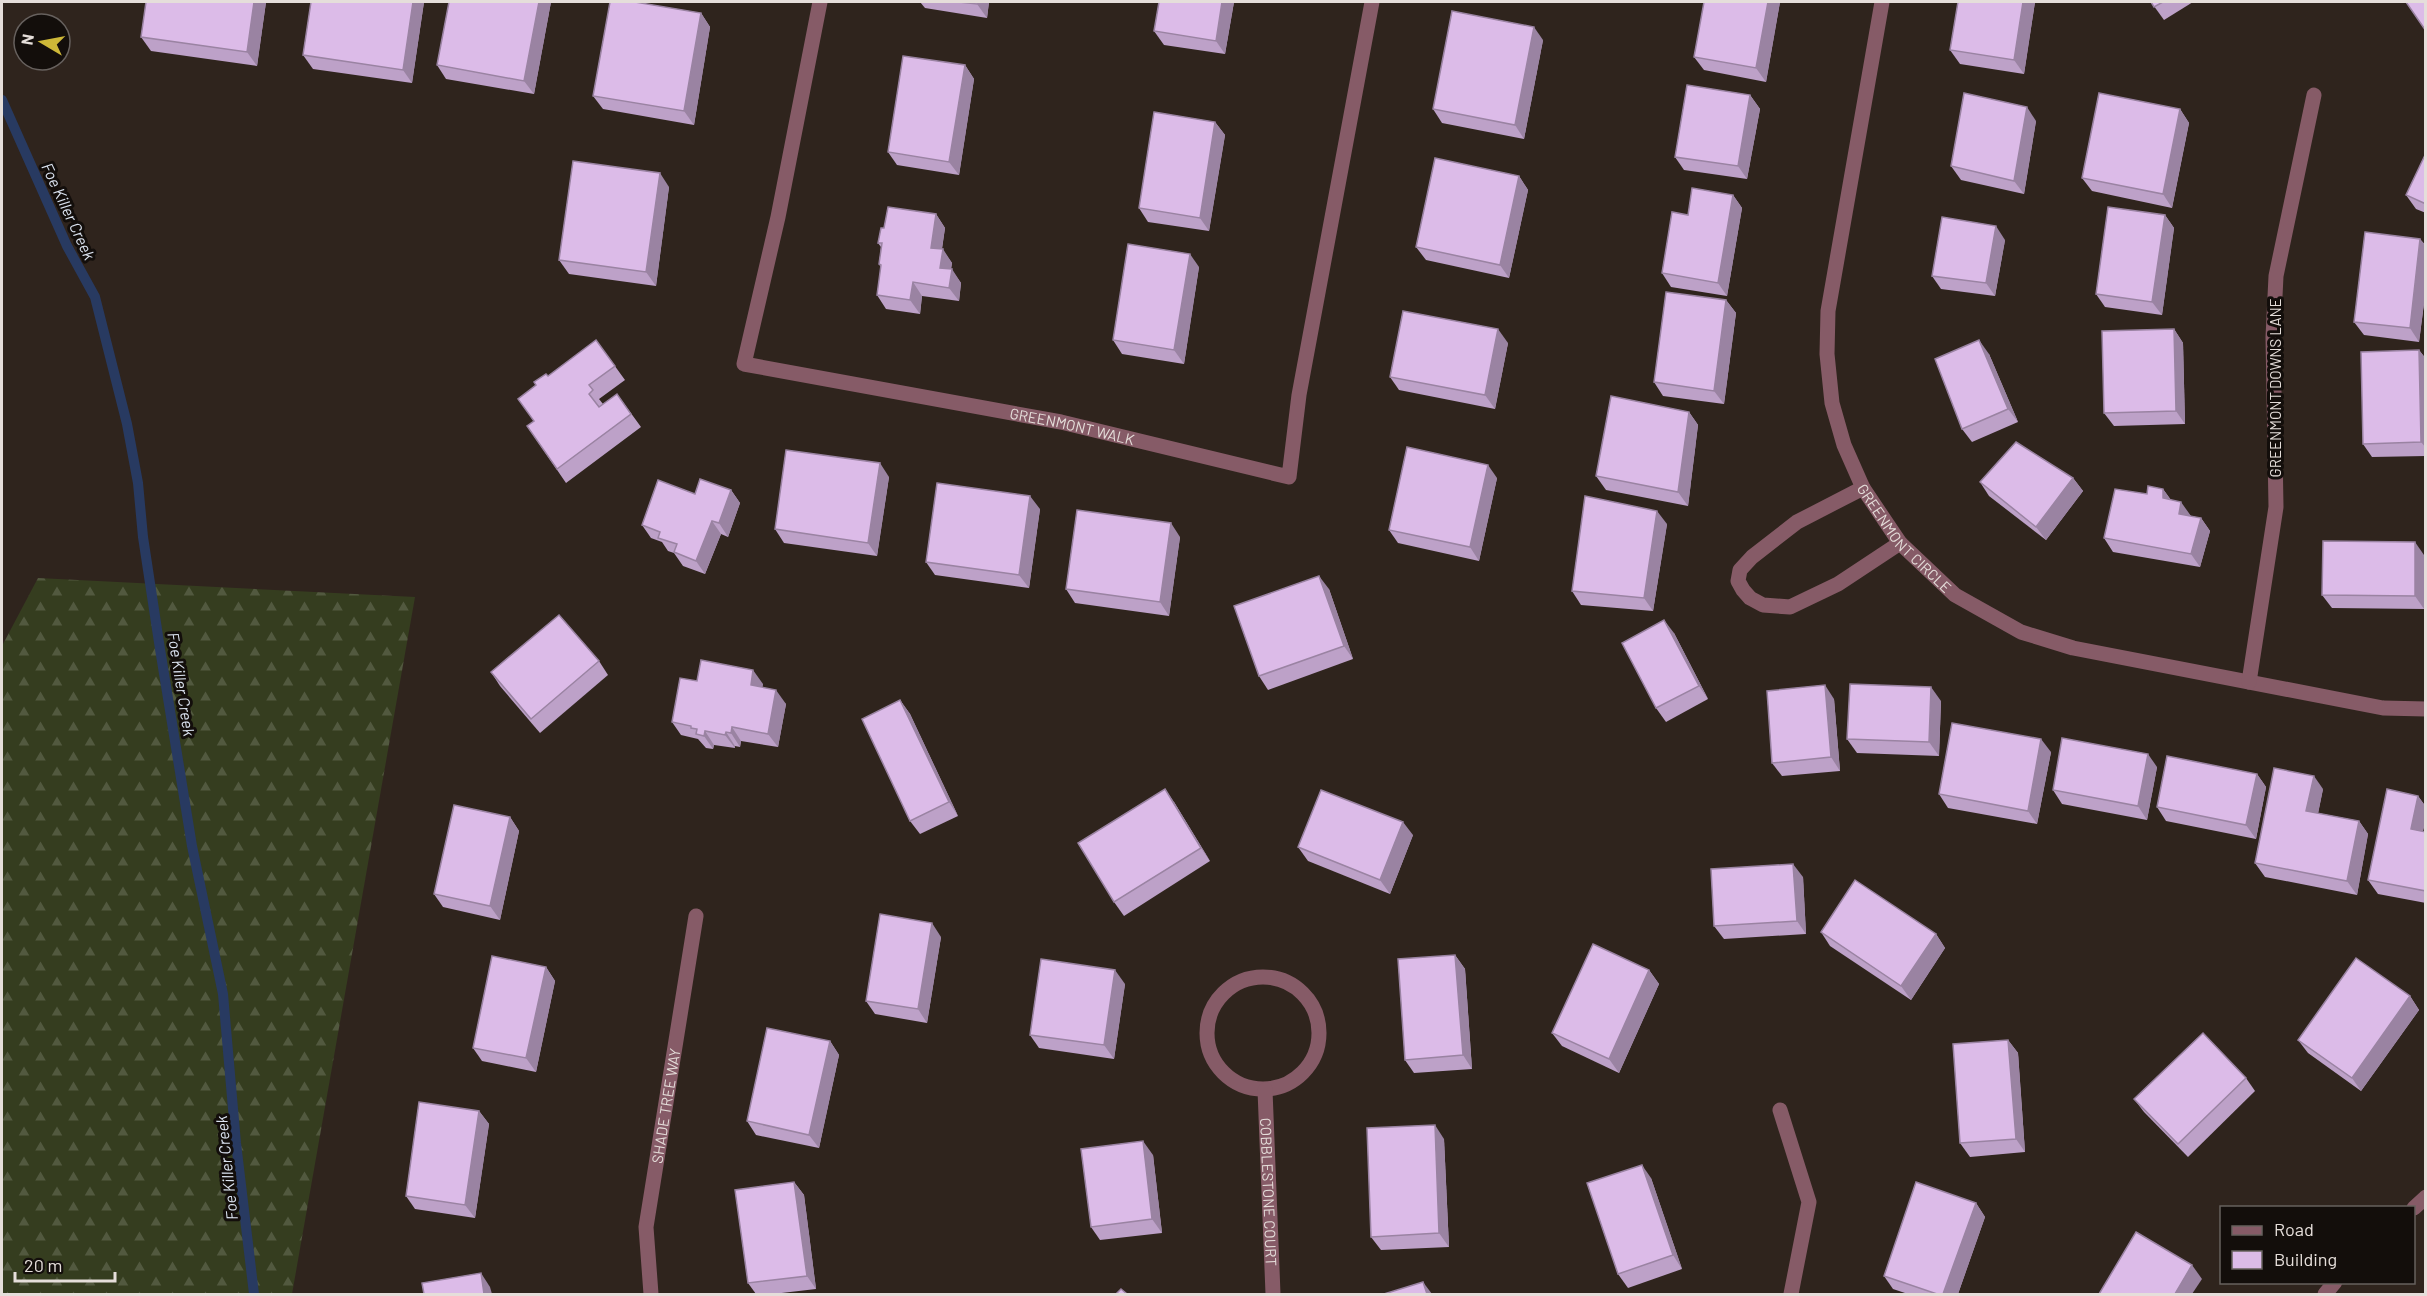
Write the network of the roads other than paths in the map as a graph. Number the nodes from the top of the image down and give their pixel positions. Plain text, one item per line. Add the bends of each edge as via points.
1 (820, 2) edge
2 (1372, 2) edge
3 (1882, 2) edge
4 (2314, 95) dead end
5 (1863, 488) junction
6 (1899, 543) junction
7 (2249, 682) junction
8 (2426, 709) edge
9 (696, 916) dead end
10 (1265, 1090) junction
11 (1780, 1110) dead end
12 (651, 1294) edge
13 (1273, 1294) edge
14 (1791, 1294) edge

1 - 2 street, GREENMONT WALK via 778,217 744,364 1061,422 1289,477 1299,395
3 - 5 street, GREENMONT CIRCLE via 1828,322 1832,403 1844,445
4 - 7 street, GREENMONT DOWNS LANE via 2276,276 2276,507
5 - 6 street, GREENMONT CIRCLE
5 - 6 street via 1797,522 1752,556 1740,570 1738,581 1743,590 1763,605 1790,607 1838,584
6 - 7 street, GREENMONT CIRCLE via 1955,595 2021,632 2073,648
7 - 8 street, GREENMONT CIRCLE via 2383,708
9 - 12 street, SHADE TREE WAY via 646,1227
10 - 10 street via 1283,1087 1298,1078 1318,1048 1319,1030 1316,1012 1292,984 1257,977 1239,982 1223,993 1212,1009 1208,1047 1215,1065 1229,1079 1246,1088
10 - 13 street, COBBLESTONE COURT
11 - 14 street via 1809,1202

